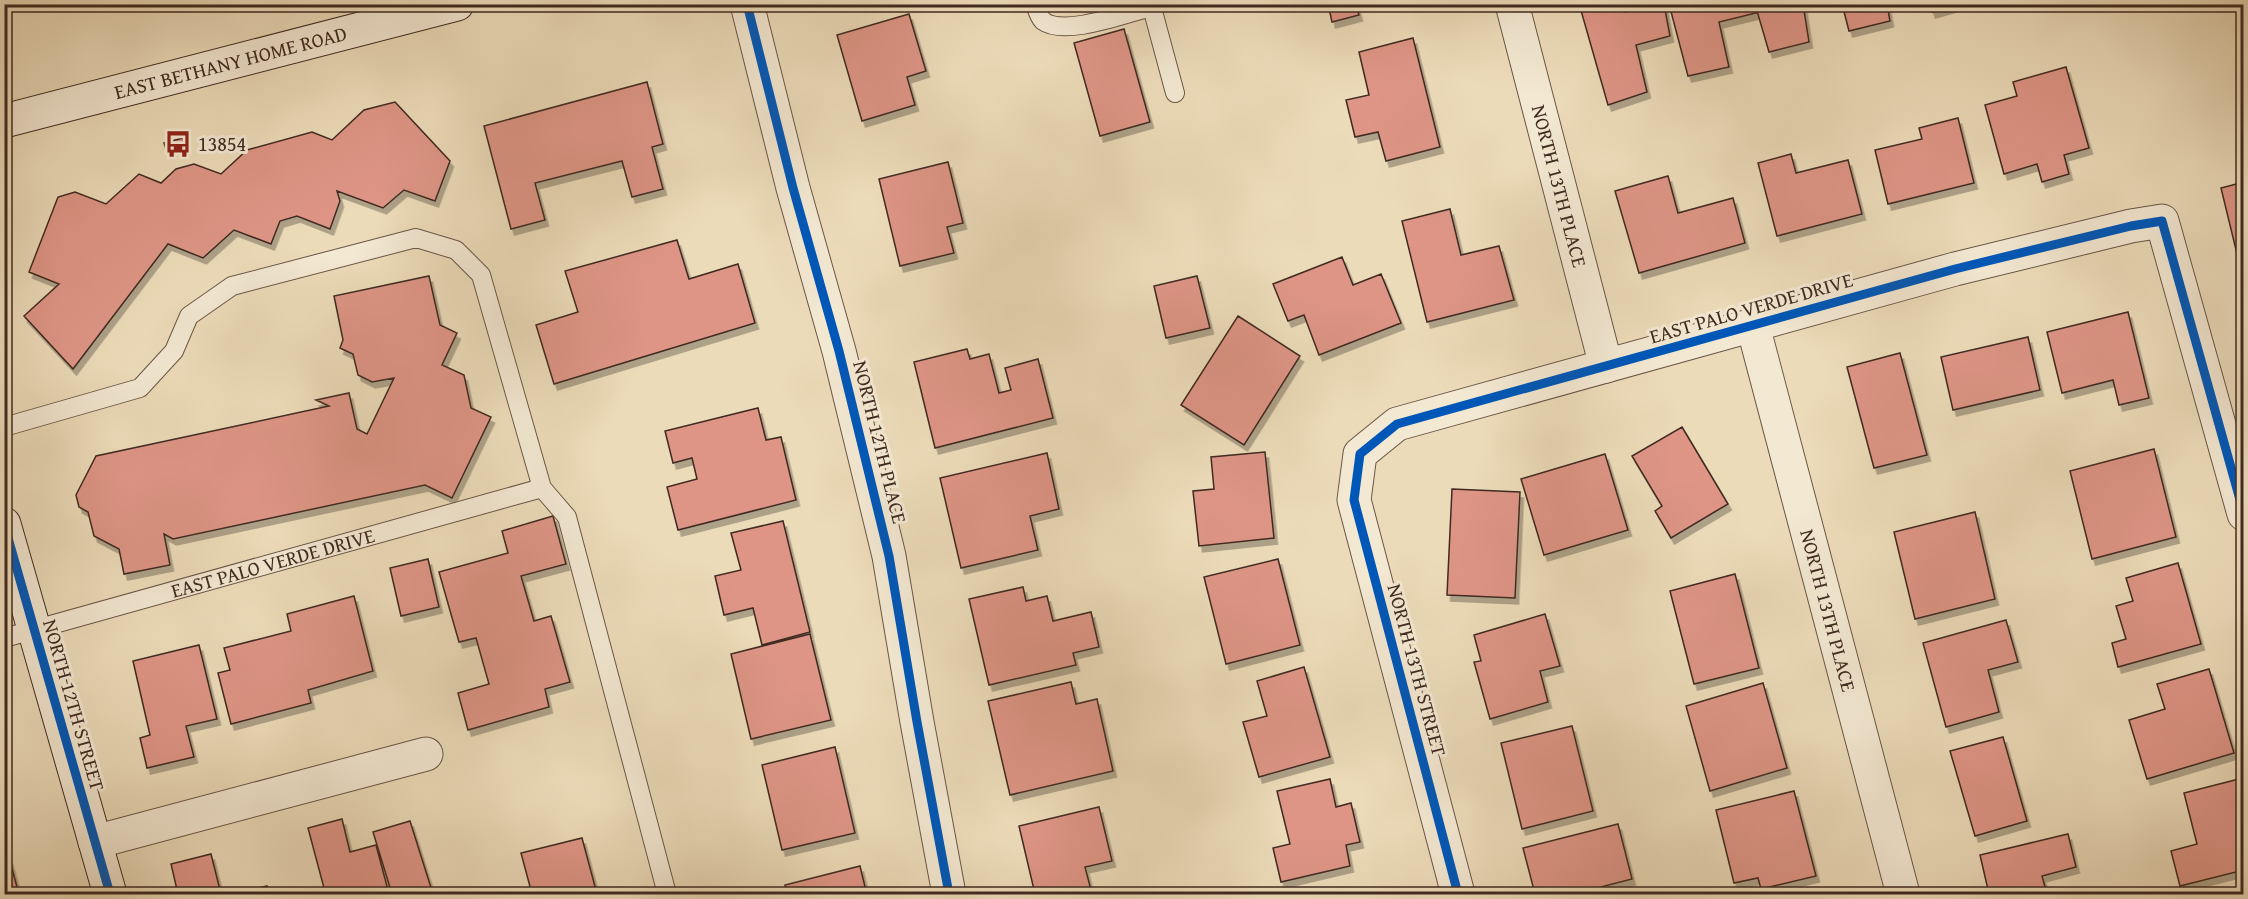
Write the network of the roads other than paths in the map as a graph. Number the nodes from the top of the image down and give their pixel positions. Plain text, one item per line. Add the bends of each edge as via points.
1 (457, 4) edge
2 (747, 4) edge
3 (1035, 4) edge
4 (1512, 4) edge
5 (1151, 6) edge
6 (1175, 93) dead end
7 (4, 122) edge
8 (1753, 326) junction
9 (1606, 366) junction
10 (4, 427) edge
11 (1360, 454) joint
12 (542, 488) junction
13 (2244, 514) edge
14 (4, 524) edge
15 (19, 634) edge
16 (426, 754) dead end
17 (95, 842) junction
18 (110, 894) edge
19 (666, 894) edge
20 (948, 894) edge
21 (1458, 894) edge
22 (1903, 894) edge

1 - 7 street, EAST BETHANY HOME ROAD
2 - 20 street, NORTH 12TH PLACE via 889,556
3 - 5 lane via 1041,20 1054,26 1084,25
4 - 9 street, NORTH 13TH PLACE
5 - 6 lane
8 - 9 street, EAST PALO VERDE DRIVE
8 - 13 street, EAST PALO VERDE DRIVE via 1955,269 2162,221
8 - 22 street, NORTH 13TH PLACE
9 - 11 street, EAST PALO VERDE DRIVE via 1397,424
10 - 12 lane via 140,388 174,351 189,316 232,286 416,238 456,250 481,275
11 - 21 street, NORTH 13TH STREET via 1353,500
12 - 15 lane, EAST PALO VERDE DRIVE
12 - 19 lane via 567,516
14 - 15 street, NORTH 12TH STREET
15 - 17 street, NORTH 12TH STREET
16 - 17 street
17 - 18 street, NORTH 12TH STREET

